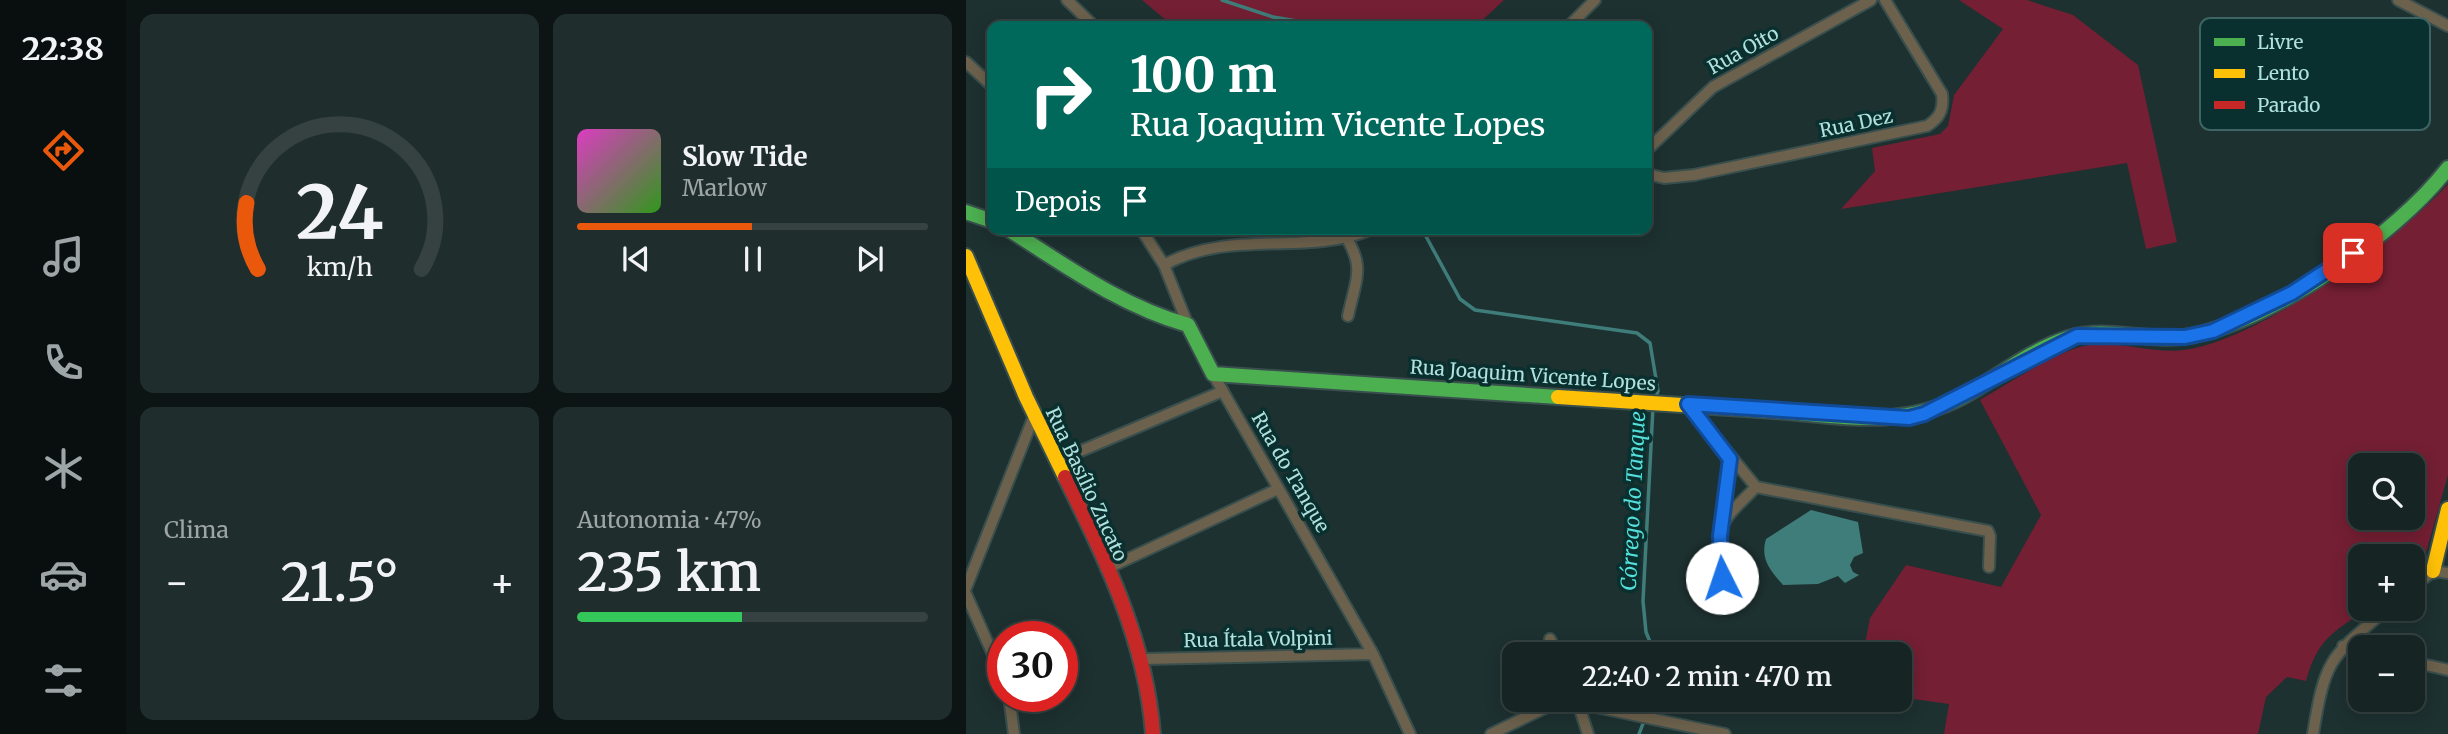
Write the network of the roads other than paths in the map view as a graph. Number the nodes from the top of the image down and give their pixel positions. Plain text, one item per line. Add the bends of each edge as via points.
1 (1067, 0) edge
2 (1595, 0) edge
3 (1871, 0) edge
4 (1885, 0) edge
5 (2399, 0) edge
6 (1089, 21) edge
7 (1574, 21) edge
8 (2448, 26) edge
9 (966, 62) edge
10 (987, 81) edge
11 (1652, 145) edge
12 (2448, 168) edge
13 (1652, 175) edge
14 (966, 212) edge
15 (987, 219) edge
16 (1018, 235) edge
17 (1145, 235) edge
18 (1314, 235) edge
19 (1345, 235) edge
20 (966, 256) edge
21 (1164, 265) junction
22 (1348, 316) dead end
23 (1188, 325) junction
24 (1213, 374) junction
25 (1223, 391) junction
26 (1688, 404) junction
27 (1034, 416) junction
28 (1730, 459) junction
29 (1057, 461) junction
30 (1756, 486) junction
31 (1278, 489) junction
32 (2448, 509) edge
33 (1722, 521) junction
34 (1989, 567) dead end
35 (1106, 569) junction
36 (2433, 571) junction
37 (2448, 573) edge
38 (2425, 577) edge
39 (1722, 578) dead end
40 (966, 588) edge
41 (966, 594) edge
42 (2373, 621) edge
43 (1550, 639) dead end
44 (987, 641) edge
45 (1551, 642) edge
46 (2343, 646) junction
47 (2348, 647) edge
48 (1373, 654) junction
49 (1144, 659) junction
50 (2425, 665) edge
51 (2448, 670) edge
52 (1011, 712) edge
53 (1538, 712) edge
54 (1581, 712) edge
55 (1623, 712) edge
56 (1014, 734) edge
57 (1153, 734) edge
58 (1410, 734) edge
59 (1491, 734) edge
60 (1588, 734) edge
61 (1726, 734) edge
62 (2313, 734) edge

1 - 6 street
2 - 7 street
3 - 11 street, Rua Oito via 1713,87
4 - 13 street, Rua Dez via 1939,86 1943,104 1936,120 1927,126 1694,175
5 - 8 street
9 - 10 street
12 - 26 street, Rua Joaquim Vicente Lopes via 2419,201 2353,253 2292,293 2213,331 2185,337 2077,336 1909,418
14 - 15 street
16 - 23 street via 1138,309
17 - 21 street, Rua do Tanque
18 - 21 street via 1207,247
19 - 22 street via 1358,264
20 - 27 street, Rua Basílio Zucato
21 - 23 street, Rua do Tanque
23 - 24 street, Rua do Tanque
24 - 25 street, Rua do Tanque
24 - 26 street, Rua Joaquim Vicente Lopes
25 - 29 street
25 - 31 street, Rua do Tanque
26 - 28 street
27 - 29 street, Rua Basílio Zucato
27 - 40 street
28 - 30 street
28 - 33 street
29 - 35 street, Rua Basílio Zucato
30 - 33 street
30 - 34 street via 1985,530 1990,536
31 - 35 street
31 - 48 street, Rua do Tanque
32 - 36 street
33 - 39 street
35 - 49 street, Rua Basílio Zucato
36 - 37 street
36 - 38 street
41 - 44 street
42 - 46 street
43 - 45 street
46 - 47 street
46 - 62 street via 2325,674
48 - 49 street, Rua Ítala Volpini
48 - 58 street, Rua do Tanque
49 - 57 street, Rua Basílio Zucato
50 - 51 street
52 - 56 street
53 - 59 street
54 - 60 street
55 - 61 street

